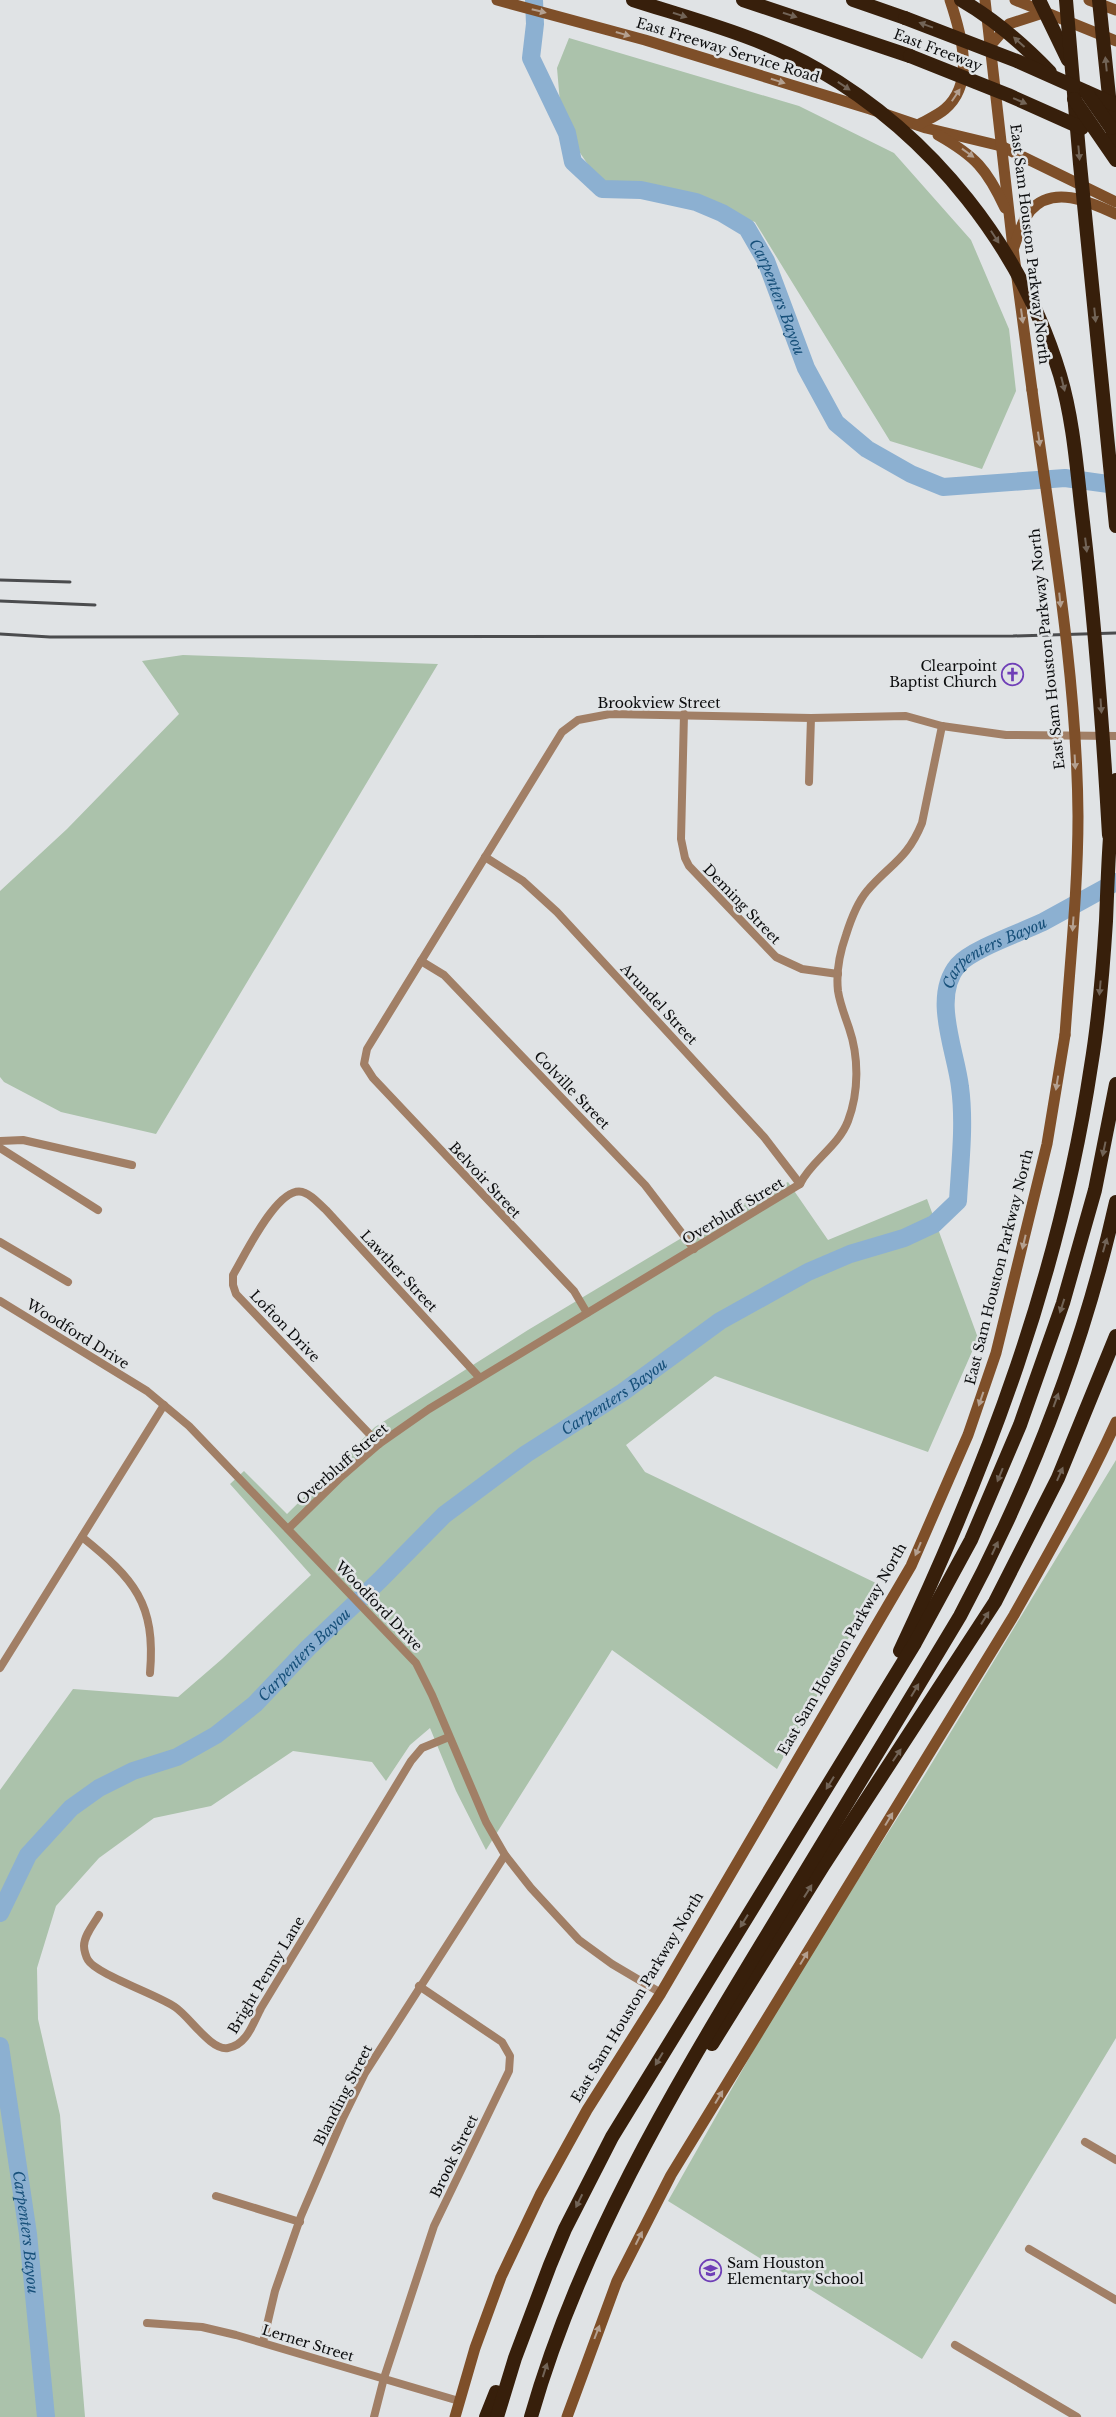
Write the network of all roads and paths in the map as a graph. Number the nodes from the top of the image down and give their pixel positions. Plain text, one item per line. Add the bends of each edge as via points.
1 (634, 0) edge
2 (743, 0) edge
3 (853, 0) edge
4 (950, 0) edge
5 (961, 0) edge
6 (985, 0) edge
7 (1015, 0) edge
8 (1066, 0) edge
9 (1089, 0) edge
10 (1099, 0) edge
11 (500, 1) edge
12 (864, 3) edge
13 (1042, 6) edge
14 (1116, 10) edge
15 (1116, 40) edge
16 (990, 46) junction
17 (1116, 105) edge
18 (922, 126) junction
19 (1116, 135) edge
20 (1116, 144) edge
21 (1001, 146) junction
22 (1116, 160) edge
23 (1116, 165) edge
24 (1116, 202) edge
25 (1116, 214) edge
26 (1010, 216) junction
27 (1013, 248) junction
28 (1116, 526) edge
29 (684, 714) junction
30 (811, 718) junction
31 (942, 726) junction
32 (1116, 736) edge
33 (1116, 780) edge
34 (809, 782) dead end
35 (1109, 834) junction
36 (485, 857) junction
37 (421, 961) junction
38 (838, 974) junction
39 (364, 1064) joint
40 (1116, 1084) edge
41 (0, 1141) edge
42 (0, 1148) edge
43 (132, 1165) dead end
44 (800, 1184) junction
45 (294, 1192) joint
46 (1116, 1202) edge
47 (98, 1210) dead end
48 (0, 1242) edge
49 (694, 1249) junction
50 (68, 1282) dead end
51 (0, 1300) edge
52 (587, 1313) junction
53 (1116, 1336) edge
54 (479, 1378) junction
55 (164, 1405) junction
56 (1116, 1422) edge
57 (380, 1444) junction
58 (288, 1529) junction
59 (82, 1537) junction
60 (0, 1668) edge
61 (150, 1673) dead end
62 (449, 1737) junction
63 (855, 1741) junction
64 (505, 1855) junction
65 (99, 1915) dead end
66 (420, 1986) junction
67 (660, 1994) junction
68 (1085, 2142) dead end
69 (1116, 2160) edge
70 (633, 2169) junction
71 (216, 2196) dead end
72 (300, 2222) junction
73 (1029, 2249) dead end
74 (537, 2297) junction
75 (1116, 2300) edge
76 (147, 2323) dead end
77 (262, 2342) junction
78 (954, 2345) dead end
79 (384, 2378) junction
80 (459, 2401) junction
81 (374, 2417) edge
82 (455, 2417) edge
83 (486, 2417) edge
84 (497, 2417) edge
85 (531, 2417) edge
86 (567, 2417) edge
87 (1077, 2417) edge

1 -> 35 highway, bridge via 755,40 788,54 843,85 897,126 942,169 983,219 1009,260 1046,335 1061,376 1068,408 1101,697
2 -> 20 highway, East Freeway, bridge via 910,56 1008,95
3 - 12 highway, East Freeway
18 -> 4 main road via 945,109 962,86 964,67
22 -> 5 highway, bridge via 1086,115 1042,64 993,20
6 - 16 main road, East Sam Houston Parkway North
7 - 13 main road
8 -> 28 highway, bridge
9 - 14 main road
23 -> 10 highway, bridge
11 -> 18 main road, East Freeway Service Road
17 -> 12 highway, East Freeway, bridge via 1017,61
13 - 15 main road
13 - 16 main road via 1009,24
13 - 19 highway, bridge via 1077,76
16 - 21 main road, East Sam Houston Parkway North
18 - 21 main road
18 -> 26 main road via 976,159 998,191
21 - 24 main road
21 - 26 main road, East Sam Houston Parkway North
25 - 27 main road via 1090,202 1067,197 1046,199 1028,212
26 - 27 main road, East Sam Houston Parkway North
27 -> 67 main road, East Sam Houston Parkway North, bridge via 1055,548 1072,710 1078,815 1065,1035 1047,1144 996,1353 968,1436 911,1566
29 - 30 street, Brookview Street
29 - 36 street, Brookview Street via 598,714 569,725
29 - 38 street, Deming Street via 681,839 689,866 776,957 802,969
30 - 31 street, Brookview Street via 906,716
30 - 34 street
31 - 32 street, Brookview Street via 1006,735
31 - 38 street, Overbluff Street via 922,824 904,856 860,900 846,935
33 - 35 highway, bridge
35 -> 63 highway via 1106,920 1096,1030 1071,1178 1053,1253 987,1452 926,1598
36 - 37 street, Brookview Street
36 - 44 street, Arundel Street via 523,881 557,912 764,1137
37 - 39 street, Brookview Street via 367,1049
37 - 49 street, Colville Street via 444,975 646,1185
38 - 44 street, Overbluff Street via 838,991 855,1056 856,1085 848,1122 826,1154 806,1172
39 - 52 street, Belvoir Street via 373,1078 574,1291
40 -> 63 highway via 1080,1248 1020,1425 971,1540
41 - 43 street via 23,1140
42 - 47 street
44 - 49 street, Overbluff Street
45 - 54 street, Lawther Street via 305,1192 326,1210
45 - 57 street, Lofton Drive via 276,1203 233,1275 236,1294
70 -> 46 highway via 715,2022 982,1575 1021,1491 1063,1382
48 - 50 street
49 - 52 street, Overbluff Street
51 - 55 street, Woodford Drive via 147,1391
52 - 54 street, Overbluff Street
70 -> 53 highway via 995,1602 1058,1478
54 - 57 street, Overbluff Street
55 - 58 street, Woodford Drive via 189,1426
55 - 59 street
86 -> 56 main road via 617,2281 671,2175 1014,1615 1063,1529
57 - 58 street, Overbluff Street
58 - 62 street, Woodford Drive via 416,1663
59 - 60 street
59 - 61 street via 115,1565 137,1594 152,1638
62 - 64 street, Woodford Drive via 486,1822
62 - 65 street, Bright Penny Lane via 422,1748 411,1761 249,2033 239,2044 226,2048 213,2044 172,2005 88,1961 85,1940
63 -> 74 highway via 612,2137 565,2229
64 - 66 street, Blanding Street
64 - 67 street, Woodford Drive via 579,1940
66 - 72 street, Blanding Street via 365,2073
66 - 79 street, Brook Street via 502,2042 510,2056 509,2070 434,2226
67 - 80 main road, East Sam Houston Parkway North via 586,2110 540,2195 501,2277
68 - 69 street
85 -> 70 highway via 575,2289
71 - 72 street
72 - 77 street, Blanding Street via 275,2291
73 - 75 street
74 - 83 highway
74 - 84 highway
76 - 77 street, Lerner Street via 202,2327
77 - 79 street, Lerner Street
78 - 87 street
79 - 80 street, Lerner Street
79 - 81 street, Brook Street
80 - 82 main road, East Sam Houston Parkway North

